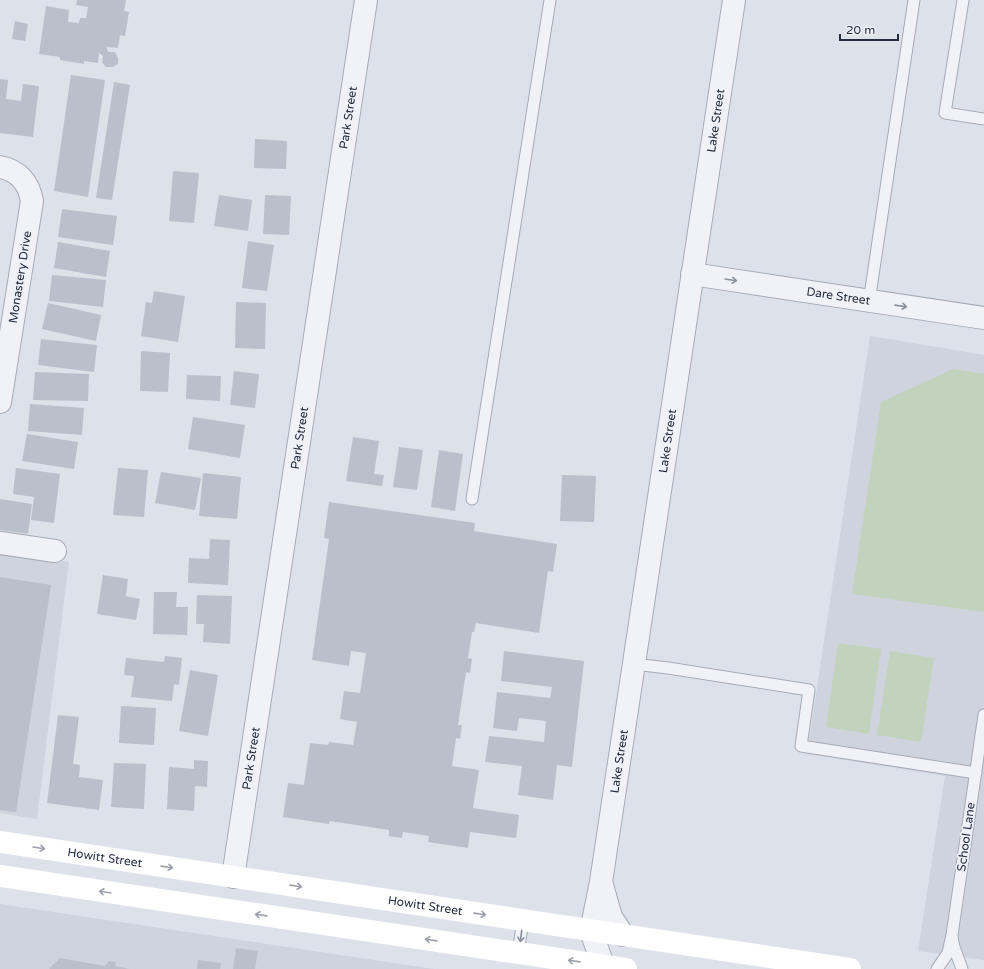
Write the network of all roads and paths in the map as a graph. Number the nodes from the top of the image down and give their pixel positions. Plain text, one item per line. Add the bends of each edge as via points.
1 (366, 0) edge
2 (550, 0) edge
3 (734, 0) edge
4 (914, 0) edge
5 (963, 0) edge
6 (984, 119) edge
7 (0, 167) edge
8 (692, 274) junction
9 (869, 302) junction
10 (984, 318) edge
11 (0, 402) edge
12 (472, 499) dead end
13 (0, 543) edge
14 (54, 551) dead end
15 (634, 664) junction
16 (984, 715) edge
17 (976, 774) junction
18 (0, 842) edge
19 (139, 863) junction
20 (0, 876) edge
21 (233, 877) junction
22 (601, 882) junction
23 (135, 896) junction
24 (523, 920) junction
25 (591, 931) junction
26 (952, 935) junction
27 (623, 936) junction
28 (518, 953) junction
29 (603, 965) junction
30 (626, 969) edge
31 (850, 969) edge
32 (936, 969) edge
33 (962, 969) edge

1 - 21 street, Park Street
2 - 12 lane
3 - 8 street, Lake Street
4 - 9 lane
5 - 6 lane via 945,113
7 - 11 street, Monastery Drive via 11,170 22,179 30,191 32,204
8 -> 9 street, Dare Street
8 - 15 street, Lake Street
9 -> 10 street, Dare Street
13 - 14 street
15 - 17 lane via 809,690 801,746
15 - 22 street, Lake Street
16 - 17 lane, School Lane
17 - 26 lane, School Lane
18 -> 19 main road, Howitt Street
19 -> 21 main road, Howitt Street
19 - 23 main road
23 -> 20 main road
21 -> 24 main road, Howitt Street
22 - 25 street, Lake Street
22 - 27 street, Lake Street via 611,917
28 -> 23 main road
24 - 25 main road, Howitt Street
24 -> 28 lane
25 - 27 main road, Howitt Street
25 - 29 street
26 - 32 lane, School Lane via 948,953
26 - 33 lane, School Lane
27 - 31 main road, Howitt Street
29 -> 28 main road
29 - 30 main road

